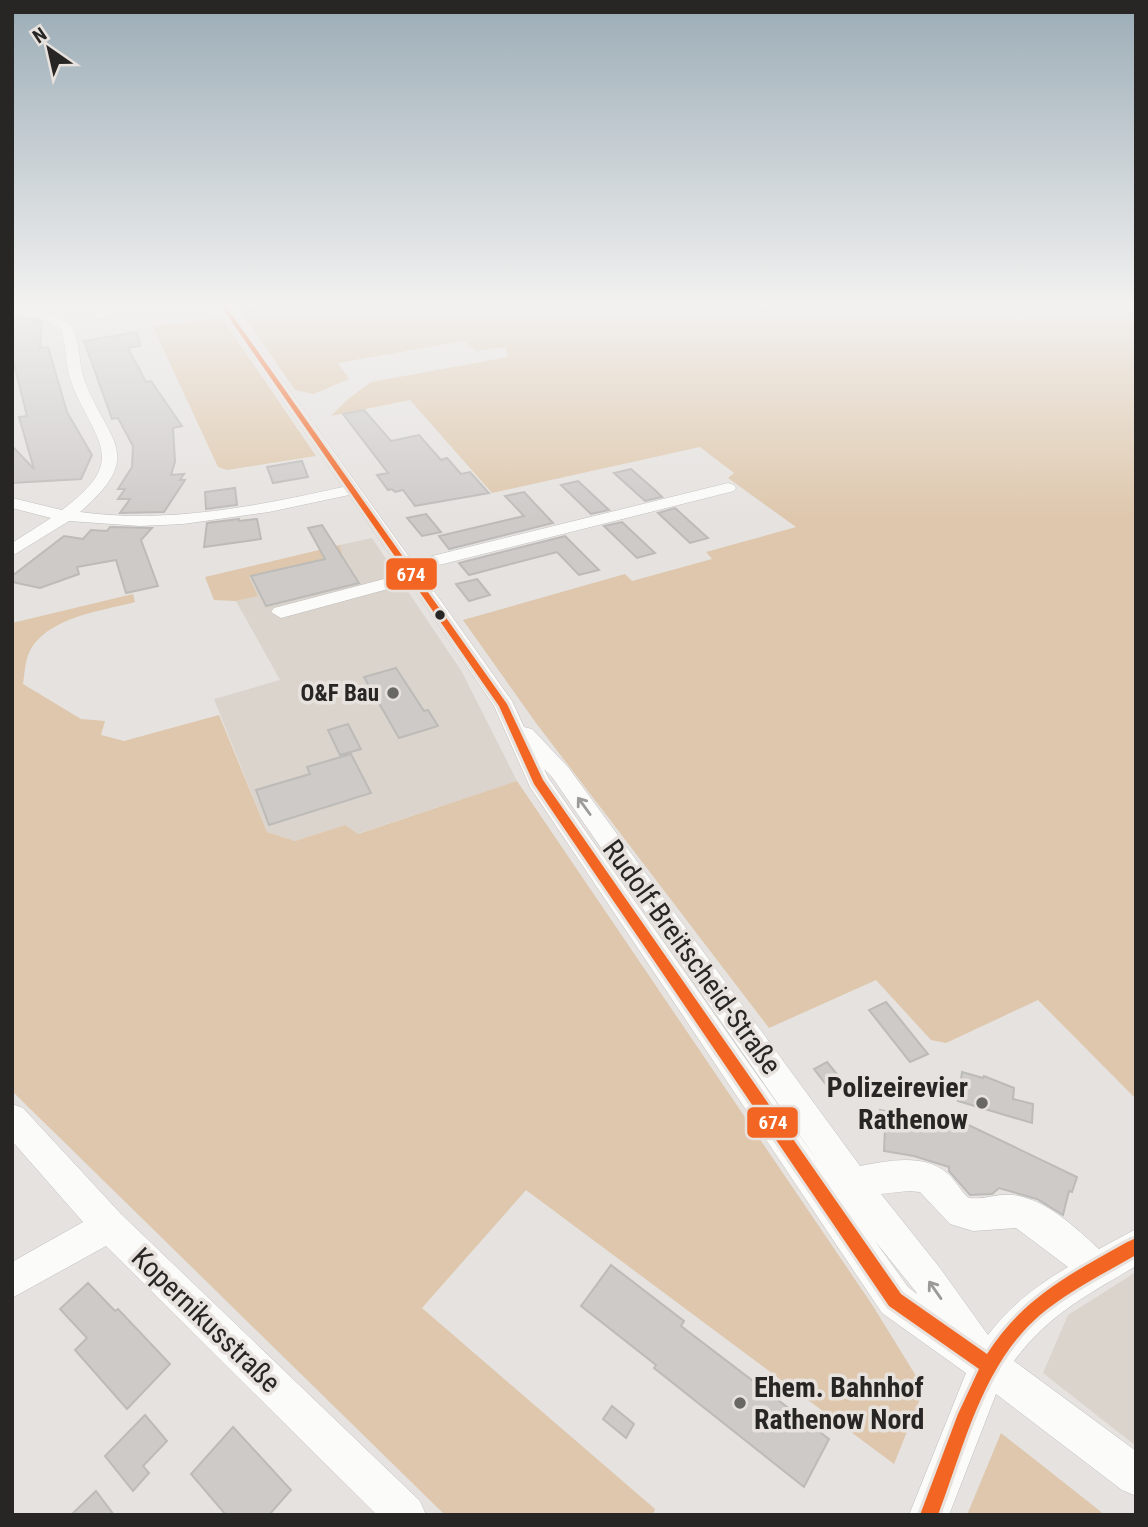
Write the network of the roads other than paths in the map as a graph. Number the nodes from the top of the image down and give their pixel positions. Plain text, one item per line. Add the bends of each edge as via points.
1 (76, 376) edge
2 (273, 376) edge
3 (728, 488) dead end
4 (354, 489) junction
5 (12, 503) edge
6 (64, 516) junction
7 (12, 551) edge
8 (412, 571) junction
9 (281, 612) dead end
10 (513, 722) junction
11 (12, 1118) edge
12 (854, 1183) junction
13 (109, 1226) junction
14 (1136, 1246) edge
15 (1096, 1269) junction
16 (12, 1281) edge
17 (988, 1365) junction
18 (1136, 1476) edge
19 (406, 1515) edge
20 (929, 1515) edge

1 - 6 street via 111,449 110,467 103,480
2 - 4 street, Rudolf-Breitscheid-Straße
3 - 8 street
4 - 6 street via 210,517 136,521
4 - 8 street, Rudolf-Breitscheid-Straße
5 - 6 street
6 - 7 street
8 - 9 street
8 - 10 street, Rudolf-Breitscheid-Straße
12 -> 10 street, Rudolf-Breitscheid-Straße via 560,772
10 - 17 street, Rudolf-Breitscheid-Straße via 538,781 895,1300
11 - 13 street, Kopernikusstraße
12 - 15 street via 914,1175 935,1184 952,1206 965,1214 1018,1211 1075,1249
17 -> 12 street, Rudolf-Breitscheid-Straße
13 - 16 street
13 - 19 street, Kopernikusstraße
14 - 15 street
15 - 17 street via 1047,1300 1020,1324
17 - 18 street
17 - 20 street

